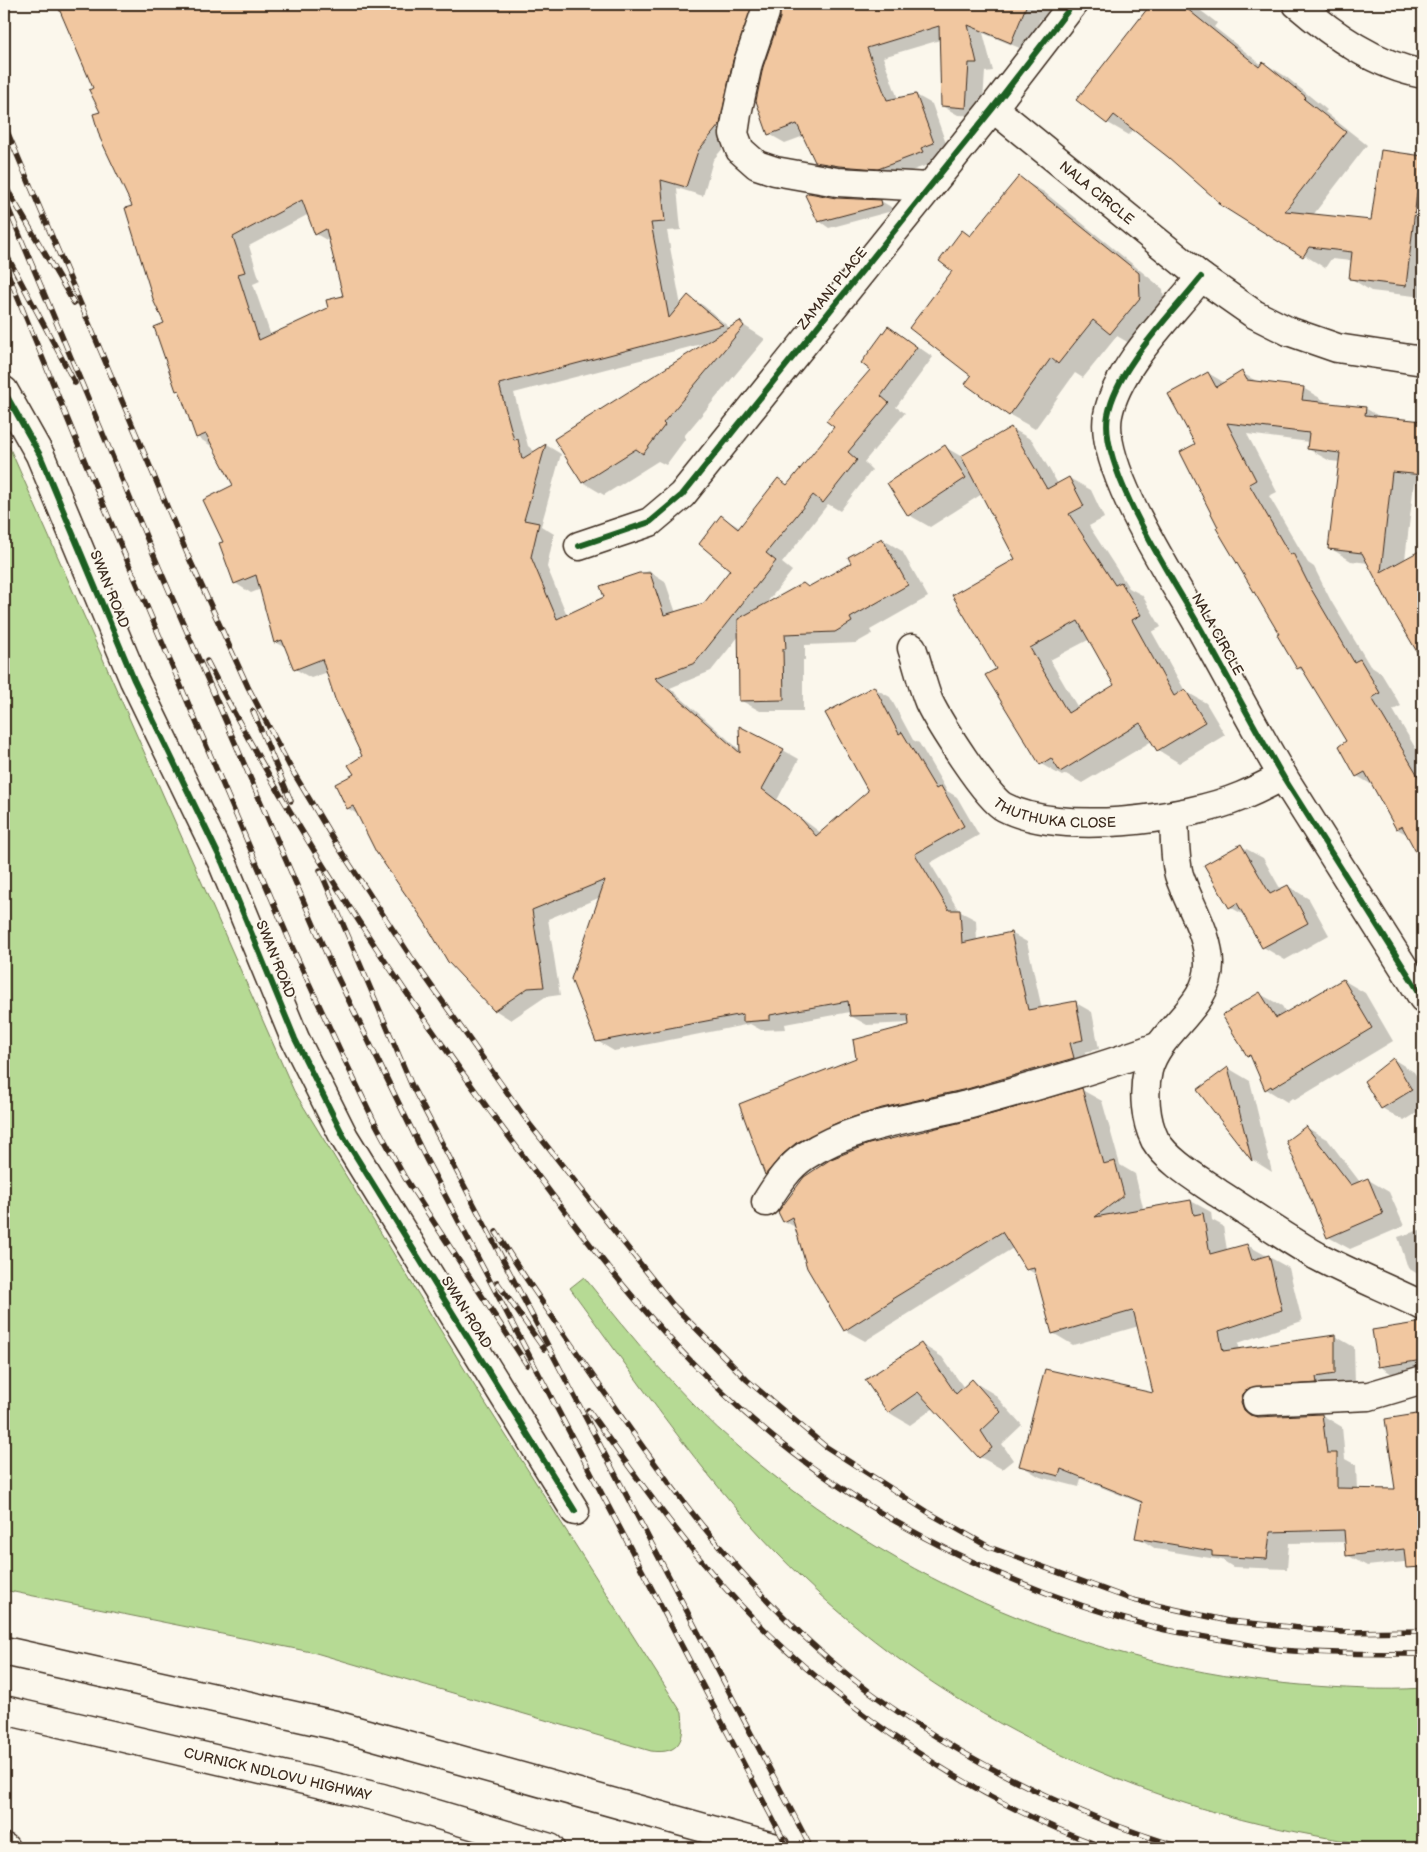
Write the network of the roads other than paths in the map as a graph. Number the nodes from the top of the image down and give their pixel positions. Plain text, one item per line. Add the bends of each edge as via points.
1 (1073, 4) edge
2 (1297, 4) edge
3 (765, 13) dead end
4 (1423, 74) edge
5 (993, 108) junction
6 (929, 187) junction
7 (1201, 277) junction
8 (1423, 361) edge
9 (4, 390) edge
10 (579, 546) dead end
11 (912, 648) dead end
12 (1283, 776) junction
13 (1174, 815) junction
14 (1423, 998) edge
15 (1157, 1047) junction
16 (766, 1202) dead end
17 (1423, 1306) edge
18 (1423, 1380) edge
19 (1257, 1401) dead end
20 (574, 1511) dead end
21 (4, 1651) edge
22 (4, 1710) edge
23 (550, 1848) edge
24 (776, 1848) edge

1 - 5 street, ZAMANI PLACE
2 - 4 street via 1356,48
3 - 6 street via 748,63 737,114 734,134 740,150 757,166 775,171 837,182
5 - 6 street, ZAMANI PLACE
5 - 7 street, NALA CIRCLE
6 - 10 street, ZAMANI PLACE via 682,495 650,522
7 - 8 street, NALA CIRCLE via 1254,314 1288,331 1337,348
7 - 12 street, NALA CIRCLE via 1126,370 1107,416 1108,437 1116,468 1147,534
9 - 20 street, SWAN ROAD via 40,456 134,680 219,856 295,1040 344,1137
11 - 13 street, THUTHUKA CLOSE via 929,702 985,791 1003,807 1060,823
12 - 13 street, THUTHUKA CLOSE via 1242,796
12 - 14 street, NALA CIRCLE
13 - 15 street via 1178,872 1205,939 1209,964 1204,988 1191,1010
15 - 16 street via 971,1104 855,1131 806,1155 793,1165
15 - 17 street via 1148,1070 1145,1095 1148,1122 1156,1141 1168,1155 1197,1179 1317,1256
18 - 19 street via 1369,1396
21 - 24 street via 335,1725
22 - 23 street, CURNICK NDLOVU HIGHWAY via 382,1798

